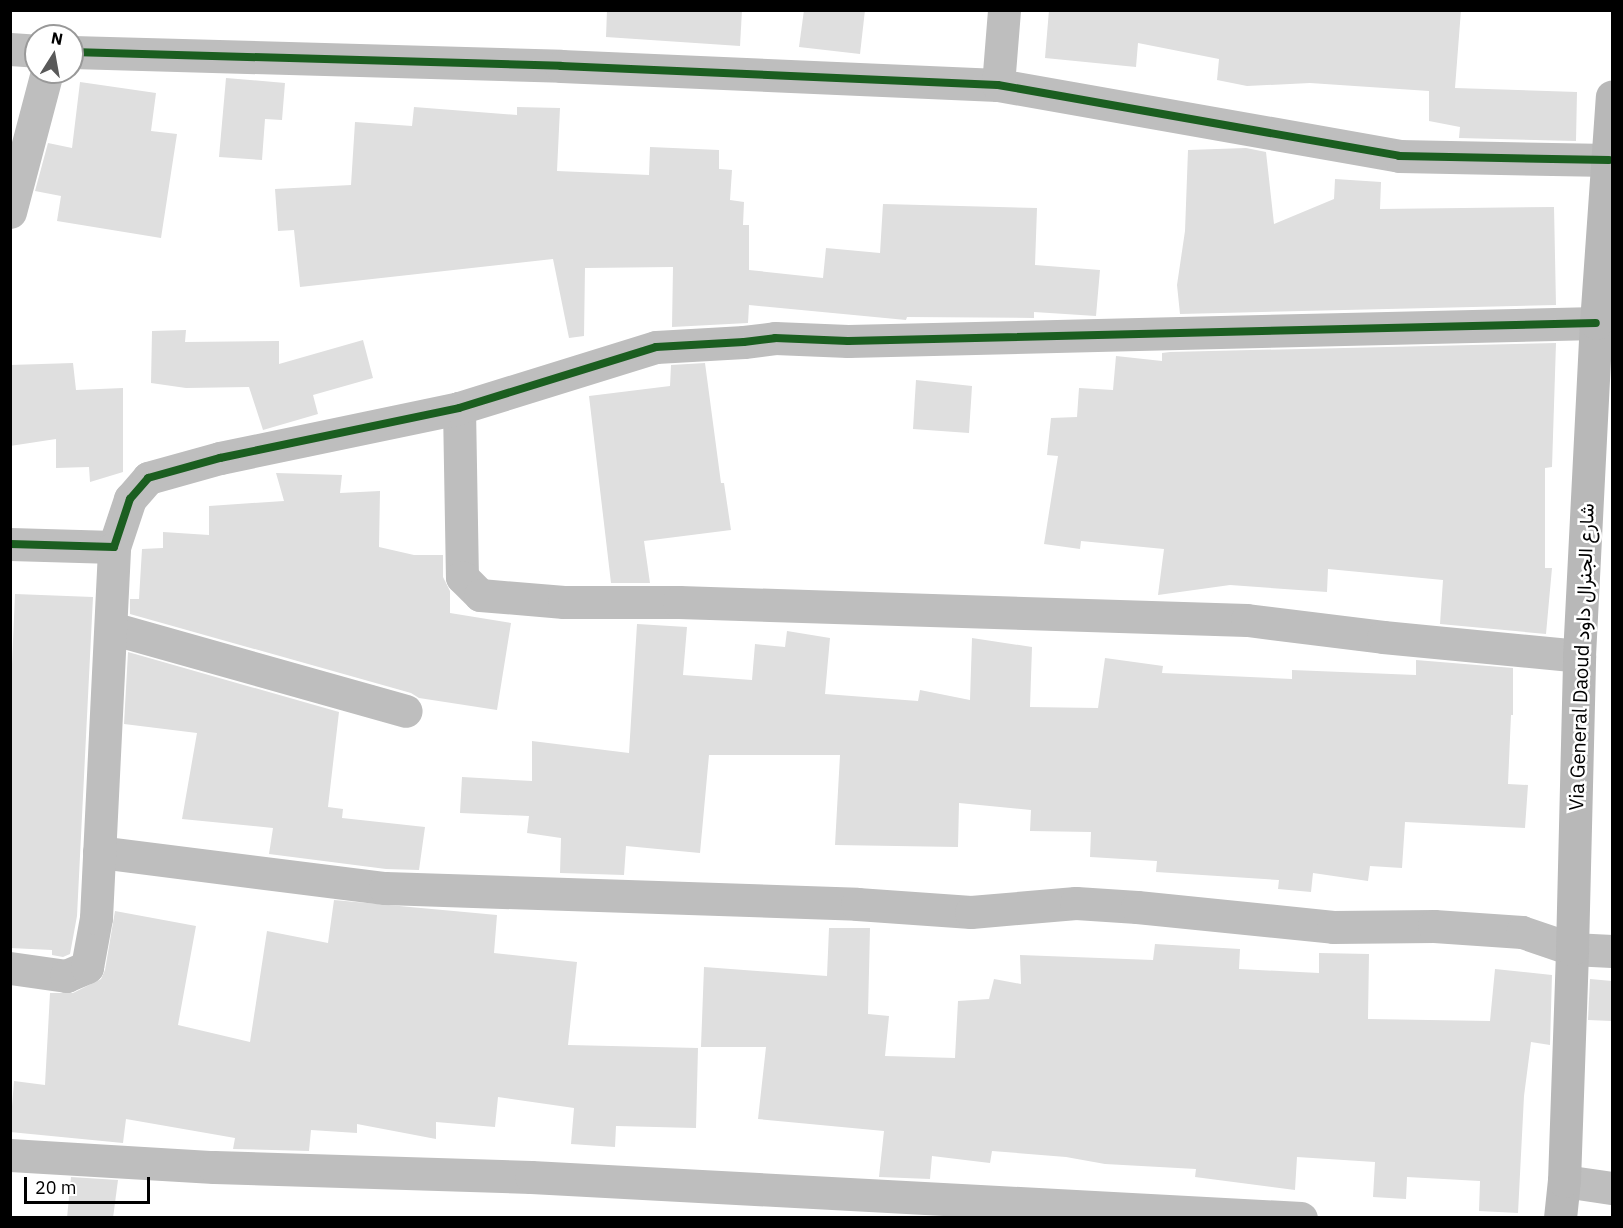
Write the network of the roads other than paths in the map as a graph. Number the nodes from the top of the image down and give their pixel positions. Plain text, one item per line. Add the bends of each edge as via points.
1 (1004, 10) edge
2 (84, 52) edge
3 (44, 84) edge
4 (998, 85) junction
5 (1612, 97) edge
6 (1609, 160) junction
7 (10, 212) edge
8 (1596, 323) junction
9 (459, 408) junction
10 (10, 544) edge
11 (114, 547) junction
12 (111, 628) junction
13 (1579, 656) junction
14 (406, 711) dead end
15 (99, 852) junction
16 (1572, 949) junction
17 (1612, 951) edge
18 (10, 968) edge
19 (10, 1155) edge
20 (1564, 1181) junction
21 (1612, 1188) edge
22 (1301, 1218) edge
23 (1560, 1218) edge

1 - 4 street
2 - 4 street via 561,66
3 - 7 street
4 - 6 street via 1400,156
5 - 6 main road, Via General Daoud شارع الجنرال داود
6 - 8 main road, Via General Daoud شارع الجنرال داود
8 - 9 street via 848,341 775,338 656,346
8 - 13 main road, Via General Daoud شارع الجنرال داود
9 - 11 street via 220,458 147,478 130,500
9 - 13 street via 462,577 480,595 564,602 679,602 1247,620
10 - 11 street
11 - 12 street
12 - 14 street
12 - 15 street
13 - 16 main road, Via General Daoud شارع الجنرال داود
15 - 16 street via 385,888 857,904 972,912 1076,903 1333,927 1434,926 1522,932
15 - 18 street via 96,918 87,967 66,976
16 - 17 street
16 - 20 main road, Via General Daoud شارع الجنرال داود
19 - 22 street via 214,1167 531,1177
20 - 21 street
20 - 23 main road, Via General Daoud شارع الجنرال داود

